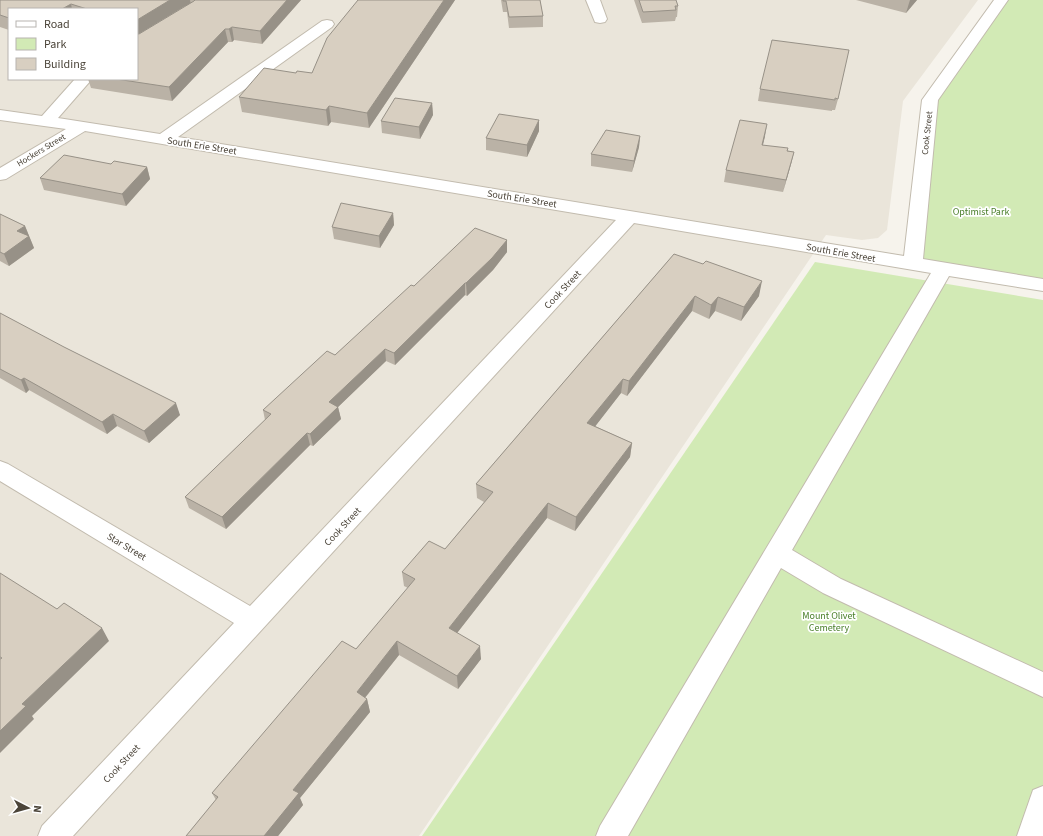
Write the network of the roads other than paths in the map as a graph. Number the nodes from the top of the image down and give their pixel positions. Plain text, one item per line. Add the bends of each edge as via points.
1 (593, 0) edge
2 (1001, 0) edge
3 (600, 19) dead end
4 (327, 24) dead end
5 (83, 80) edge
6 (0, 115) edge
7 (47, 120) junction
8 (82, 126) junction
9 (164, 139) junction
10 (0, 175) edge
11 (630, 216) junction
12 (913, 264) junction
13 (943, 269) junction
14 (1043, 286) edge
15 (0, 470) edge
16 (776, 553) junction
17 (253, 621) junction
18 (1043, 685) edge
19 (1043, 800) edge
20 (53, 836) edge
21 (611, 836) edge
22 (1032, 836) edge

1 - 3 street
2 - 12 street, Cook Street via 930,100
4 - 9 street
5 - 7 street
6 - 7 street, South Erie Street
7 - 8 street, South Erie Street
8 - 9 street, South Erie Street
8 - 10 street, Hockers Street
9 - 11 street, South Erie Street
11 - 12 street, South Erie Street
11 - 17 street, Cook Street
12 - 13 street, South Erie Street
13 - 14 street, South Erie Street
13 - 16 street
15 - 17 street, Star Street
16 - 18 street via 832,586
16 - 21 street
17 - 20 street, Cook Street
19 - 22 street

